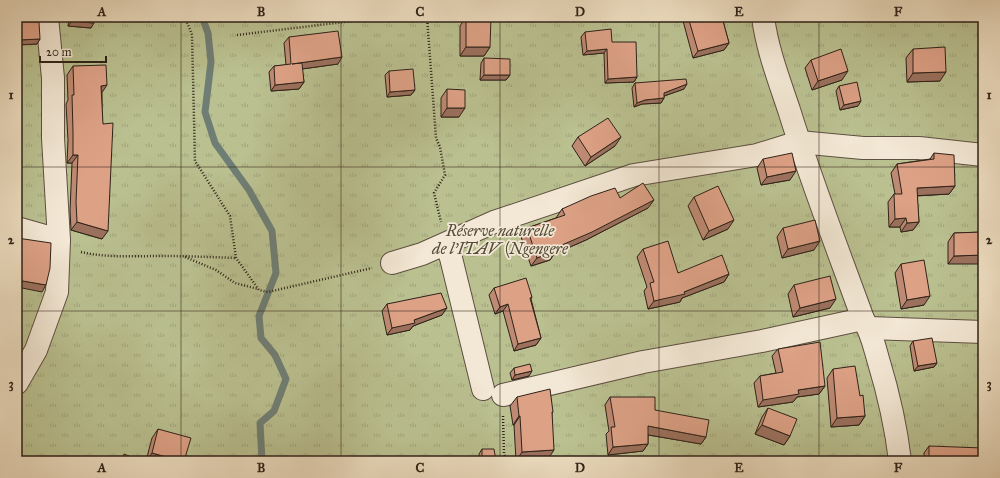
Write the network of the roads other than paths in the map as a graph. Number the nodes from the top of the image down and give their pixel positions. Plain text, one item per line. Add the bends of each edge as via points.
1 (47, 17) edge
2 (763, 17) edge
3 (798, 142) junction
4 (983, 155) edge
5 (17, 228) edge
6 (59, 243) junction
7 (446, 244) junction
8 (392, 263) road end
9 (866, 324) junction
10 (983, 332) edge
11 (17, 383) edge
12 (900, 461) edge

1 - 6 street via 53,78 53,138
2 - 3 street via 764,29
3 - 4 street via 863,148 919,148
3 - 7 street via 757,155 634,175 501,220
3 - 9 street
5 - 6 street
6 - 11 street via 57,292 36,350
7 - 8 street
7 - 9 street via 493,392 643,362
9 - 10 street
9 - 12 street via 897,433

